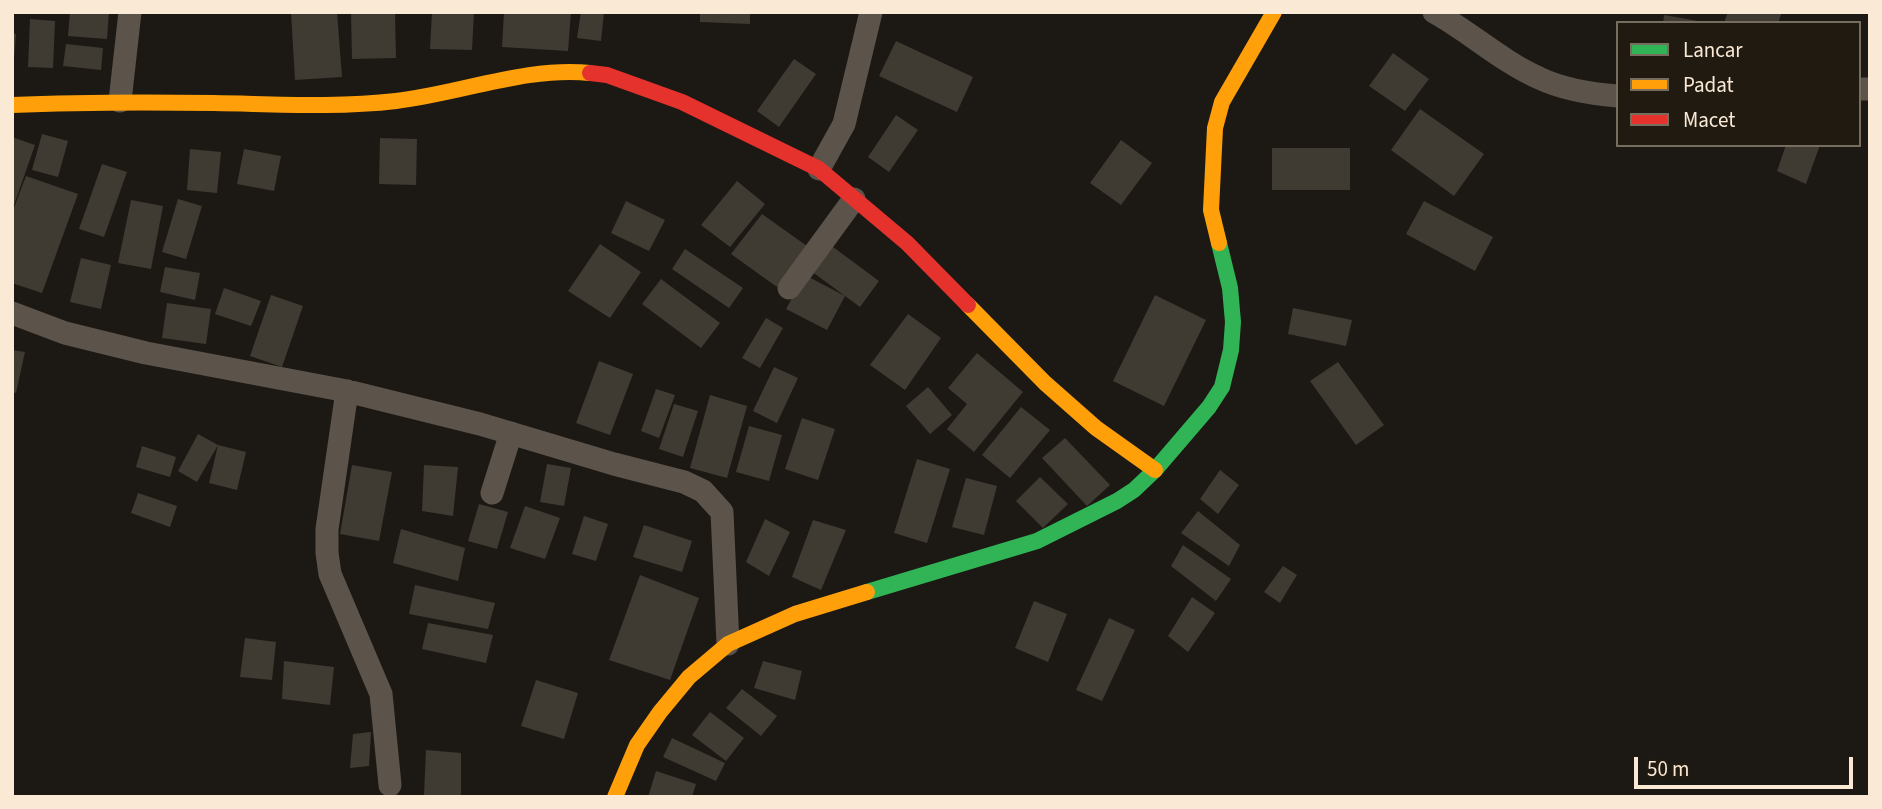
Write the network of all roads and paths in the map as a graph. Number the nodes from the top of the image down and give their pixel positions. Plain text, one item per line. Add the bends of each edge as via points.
1 (130, 12) edge
2 (871, 12) edge
3 (1274, 12) edge
4 (1434, 12) edge
5 (1616, 96) edge
6 (120, 101) junction
7 (12, 105) edge
8 (819, 169) junction
9 (854, 198) junction
10 (789, 288) dead end
11 (12, 313) edge
12 (347, 391) junction
13 (511, 433) junction
14 (1155, 470) junction
15 (492, 493) dead end
16 (728, 644) junction
17 (390, 785) dead end
18 (615, 797) edge

1 - 6 street
2 - 8 street via 844,124
3 - 14 street via 1222,102 1216,128 1211,210 1230,288 1233,322 1222,387
4 - 5 street via 1539,79
6 - 7 street
6 - 8 street via 272,105 396,101 573,71 640,85
8 - 9 street
9 - 10 street
9 - 14 street via 907,243 1045,383 1096,428
11 - 12 street via 65,333 146,353
12 - 13 street
12 - 17 street via 327,553 330,574 381,694
13 - 15 street
13 - 16 street via 684,482 715,502 722,512
14 - 16 street via 1116,501 1037,541 794,614
16 - 18 street via 689,677 660,712 637,745

